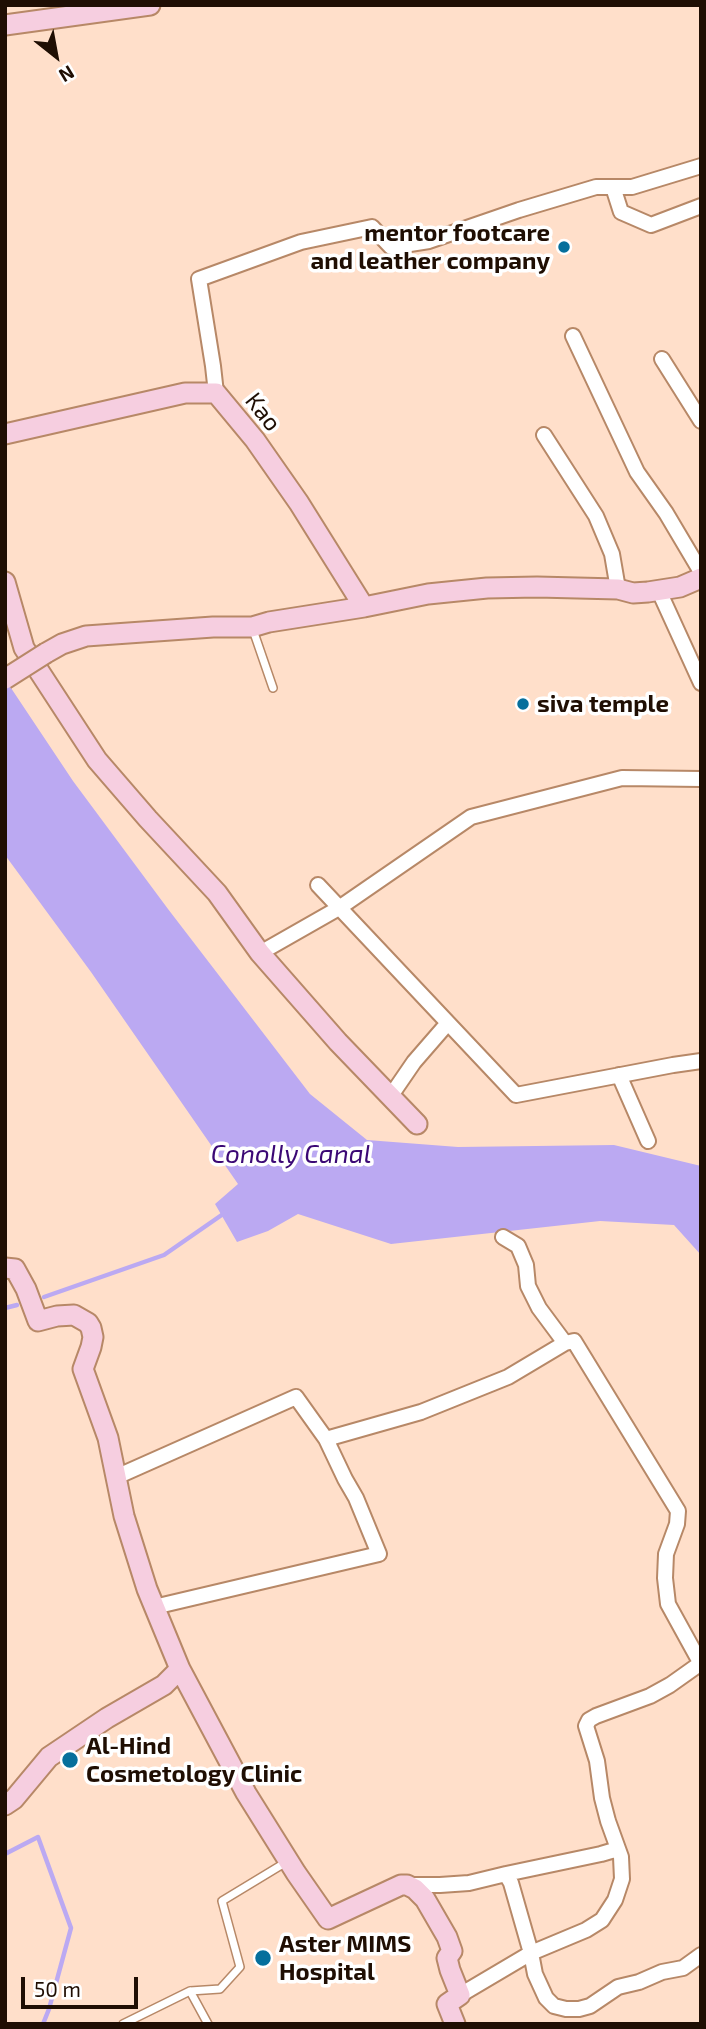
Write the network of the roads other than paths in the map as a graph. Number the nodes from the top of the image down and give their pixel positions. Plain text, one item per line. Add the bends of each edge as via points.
1 (150, 5) edge
2 (5, 25) edge
3 (701, 166) edge
4 (613, 187) junction
5 (701, 206) edge
6 (573, 336) dead end
7 (662, 359) dead end
8 (216, 393) junction
9 (701, 421) edge
10 (5, 434) edge
11 (544, 435) dead end
12 (701, 572) edge
13 (701, 578) edge
14 (5, 582) edge
15 (618, 589) junction
16 (659, 590) junction
17 (364, 607) junction
18 (252, 626) junction
19 (5, 679) edge
20 (701, 683) edge
21 (273, 688) dead end
22 (701, 779) edge
23 (318, 885) dead end
24 (339, 908) junction
25 (260, 953) junction
26 (447, 1024) junction
27 (701, 1061) edge
28 (619, 1075) junction
29 (390, 1097) junction
30 (417, 1124) dead end
31 (648, 1141) dead end
32 (503, 1237) dead end
33 (5, 1268) edge
34 (565, 1343) junction
35 (326, 1439) junction
36 (116, 1477) junction
37 (154, 1606) junction
38 (700, 1663) edge
39 (180, 1669) junction
40 (5, 1805) edge
41 (618, 1849) junction
42 (288, 1861) junction
43 (506, 1874) junction
44 (407, 1885) junction
45 (531, 1953) junction
46 (701, 1955) edge
47 (190, 1991) junction
48 (460, 1994) junction
49 (123, 2024) edge
50 (208, 2024) edge
51 (456, 2024) edge

1 - 2 street
3 - 4 street via 632,187
4 - 5 street via 621,212 650,225
4 - 8 street via 596,187 429,241 391,247 372,227 301,242 199,279
6 - 12 street via 637,472
7 - 9 street
8 - 10 street, Kao via 185,393
8 - 17 street, Kao via 292,492
11 - 15 street via 596,516 612,554
13 - 16 street
14 - 25 street via 24,648 97,760 217,893
15 - 16 street via 633,593
15 - 17 street via 487,588
16 - 20 street
17 - 18 street
18 - 19 street, bridge via 86,636 62,644
18 - 21 lane
22 - 24 street via 622,778 471,817
23 - 24 street
24 - 25 street
24 - 26 street
25 - 29 street
26 - 28 street via 516,1095
26 - 29 street
27 - 28 street
28 - 31 street
29 - 30 street
32 - 34 street via 518,1246 528,1286
33 - 36 street via 15,1269 38,1321 74,1315 91,1328 93,1337 83,1369 108,1438
34 - 35 street via 508,1377 421,1412
34 - 38 street via 578,1345 678,1511 666,1554 668,1604
35 - 36 street via 296,1397
35 - 37 street via 379,1554
36 - 37 street
37 - 39 street
38 - 41 street via 650,1696 589,1720 586,1726
39 - 40 street via 164,1685 49,1757
39 - 42 street
41 - 43 street
41 - 45 street via 622,1879 602,1920
42 - 44 street via 328,1919
42 - 47 lane via 222,1901 240,1967 220,1989
43 - 44 street via 469,1883
43 - 45 street
44 - 48 street via 425,1899 447,1937 452,1951 447,1958
45 - 46 street via 546,1998 566,2009 590,2006 618,1987 683,1968
45 - 48 street
47 - 49 lane
47 - 50 lane
48 - 51 street via 447,2004

